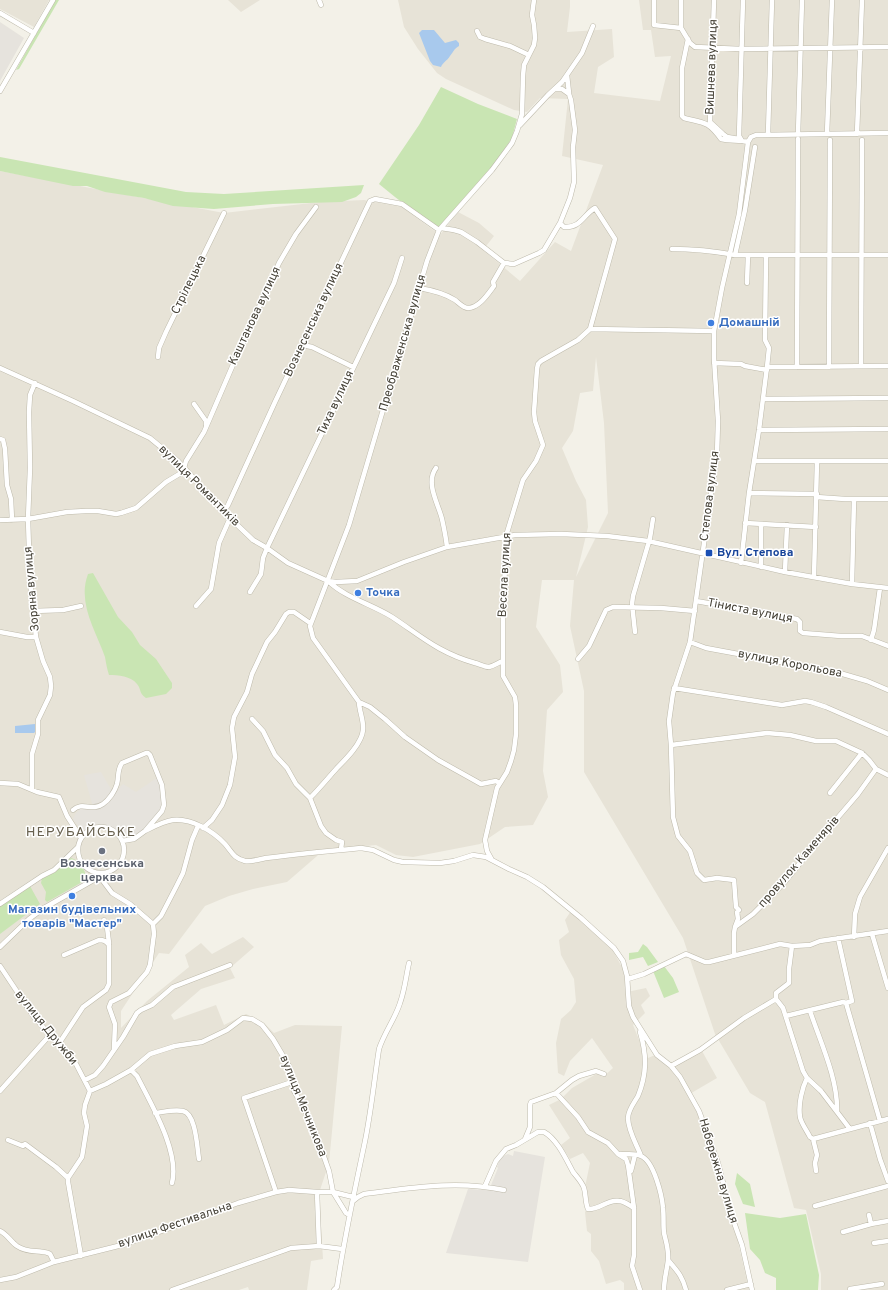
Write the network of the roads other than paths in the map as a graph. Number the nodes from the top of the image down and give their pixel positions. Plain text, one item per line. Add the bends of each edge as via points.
1 (53, 0) edge
2 (534, 0) edge
3 (654, 0) edge
4 (681, 0) edge
5 (714, 0) edge
6 (743, 0) edge
7 (772, 0) edge
8 (802, 0) edge
9 (832, 0) edge
10 (862, 0) edge
11 (0, 13) edge
12 (593, 26) dead end
13 (681, 28) junction
14 (477, 31) dead end
15 (34, 32) junction
16 (688, 39) junction
17 (831, 47) junction
18 (712, 48) junction
19 (770, 48) junction
20 (800, 48) junction
21 (861, 48) junction
22 (888, 48) edge
23 (741, 49) junction
24 (528, 55) junction
25 (567, 75) junction
26 (555, 89) junction
27 (0, 91) edge
28 (569, 94) junction
29 (519, 126) junction
30 (888, 133) edge
31 (768, 134) junction
32 (827, 134) junction
33 (857, 134) junction
34 (798, 137) junction
35 (740, 140) junction
36 (830, 140) dead end
37 (862, 140) dead end
38 (748, 142) junction
39 (755, 147) dead end
40 (748, 150) junction
41 (316, 207) dead end
42 (224, 213) dead end
43 (560, 223) junction
44 (440, 229) junction
45 (672, 249) dead end
46 (732, 254) junction
47 (861, 254) junction
48 (748, 255) junction
49 (766, 255) junction
50 (797, 255) junction
51 (830, 255) junction
52 (888, 255) edge
53 (402, 258) dead end
54 (504, 263) junction
55 (747, 283) dead end
56 (419, 288) junction
57 (590, 329) junction
58 (714, 332) junction
59 (302, 345) junction
60 (158, 357) dead end
61 (714, 363) junction
62 (861, 366) junction
63 (888, 366) edge
64 (353, 367) junction
65 (797, 367) junction
66 (829, 367) junction
67 (0, 368) edge
68 (767, 369) junction
69 (34, 383) junction
70 (888, 398) edge
71 (763, 399) junction
72 (194, 404) dead end
73 (206, 426) junction
74 (888, 429) edge
75 (759, 430) junction
76 (0, 439) edge
77 (754, 461) junction
78 (817, 461) junction
79 (888, 461) edge
80 (436, 468) dead end
81 (185, 469) junction
82 (748, 493) junction
83 (816, 495) junction
84 (854, 499) junction
85 (888, 499) edge
86 (224, 511) junction
87 (230, 518) junction
88 (28, 519) junction
89 (653, 519) dead end
90 (0, 520) edge
91 (12, 520) junction
92 (745, 523) junction
93 (761, 524) junction
94 (787, 525) junction
95 (816, 527) junction
96 (506, 536) junction
97 (648, 542) junction
98 (447, 547) junction
99 (267, 548) junction
100 (702, 554) junction
101 (742, 563) junction
102 (761, 567) junction
103 (786, 572) junction
104 (814, 577) junction
105 (328, 581) junction
106 (852, 584) junction
107 (880, 588) junction
108 (888, 588) edge
109 (250, 592) dead end
110 (696, 601) junction
111 (82, 606) dead end
112 (196, 606) dead end
113 (632, 607) junction
114 (695, 611) junction
115 (33, 612) junction
116 (310, 623) junction
117 (0, 632) edge
118 (635, 632) dead end
119 (36, 637) junction
120 (871, 640) junction
121 (690, 642) junction
122 (888, 646) edge
123 (578, 659) dead end
124 (503, 660) junction
125 (674, 688) junction
126 (888, 690) edge
127 (359, 702) junction
128 (252, 719) dead end
129 (888, 734) edge
130 (671, 745) junction
131 (862, 753) junction
132 (876, 769) junction
133 (888, 775) edge
134 (0, 783) edge
135 (499, 783) junction
136 (32, 789) junction
137 (830, 793) dead end
138 (310, 798) junction
139 (73, 810) junction
140 (66, 812) junction
141 (69, 818) junction
142 (198, 826) junction
143 (203, 828) junction
144 (145, 831) junction
145 (81, 838) junction
146 (122, 841) junction
147 (78, 847) junction
148 (888, 848) edge
149 (341, 849) junction
150 (487, 851) junction
151 (484, 856) junction
152 (492, 860) junction
153 (108, 872) junction
154 (100, 877) junction
155 (0, 904) edge
156 (104, 920) dead end
157 (153, 924) junction
158 (735, 927) junction
159 (888, 932) edge
160 (872, 934) junction
161 (854, 937) junction
162 (838, 938) junction
163 (109, 945) junction
164 (792, 946) junction
165 (0, 947) edge
166 (64, 955) dead end
167 (734, 955) junction
168 (409, 962) dead end
169 (230, 965) dead end
170 (0, 966) edge
171 (628, 979) junction
172 (888, 988) edge
173 (776, 999) junction
174 (846, 1003) junction
175 (810, 1011) junction
176 (786, 1016) junction
177 (640, 1029) junction
178 (49, 1036) junction
179 (58, 1046) junction
180 (114, 1049) junction
181 (671, 1066) junction
182 (131, 1070) junction
183 (604, 1074) dead end
184 (807, 1078) junction
185 (85, 1080) junction
186 (292, 1082) junction
187 (0, 1091) edge
188 (90, 1091) junction
189 (556, 1093) junction
190 (837, 1111) junction
191 (155, 1113) junction
192 (888, 1119) edge
193 (880, 1121) junction
194 (870, 1123) junction
195 (850, 1129) junction
196 (813, 1139) junction
197 (8, 1140) dead end
198 (524, 1140) junction
199 (618, 1154) junction
200 (634, 1155) junction
201 (642, 1156) junction
202 (199, 1159) dead end
203 (816, 1171) dead end
204 (629, 1176) junction
205 (68, 1178) junction
206 (888, 1181) edge
207 (172, 1183) dead end
208 (485, 1186) junction
209 (888, 1186) edge
210 (504, 1190) dead end
211 (276, 1192) junction
212 (318, 1192) junction
213 (333, 1192) junction
214 (353, 1199) junction
215 (814, 1206) dead end
216 (634, 1208) junction
217 (349, 1215) junction
218 (869, 1215) dead end
219 (888, 1221) edge
220 (871, 1224) junction
221 (0, 1231) edge
222 (843, 1232) dead end
223 (888, 1241) edge
224 (874, 1244) dead end
225 (320, 1246) junction
226 (342, 1250) junction
227 (81, 1256) junction
228 (668, 1260) junction
229 (54, 1262) junction
230 (674, 1268) junction
231 (664, 1275) junction
232 (0, 1280) edge
233 (751, 1284) junction
234 (882, 1284) dead end
235 (872, 1288) edge
236 (850, 1289) dead end
237 (172, 1290) edge
238 (335, 1290) edge
239 (640, 1290) edge
240 (664, 1290) edge
241 (686, 1290) edge
242 (727, 1290) edge
243 (752, 1290) edge

1 - 15 street
2 - 24 street, Преображенська вулиця via 532,15 535,38
3 - 13 street via 654,25
4 - 13 street
5 - 18 street, Вишнева вулиця
6 - 23 street
7 - 19 street
8 - 20 street
9 - 17 street
10 - 21 street
11 - 15 street
12 - 25 street, Преображенська вулиця via 582,53
13 - 16 street
14 - 24 street via 485,39 510,46
15 - 27 street
16 - 18 street via 695,47
16 - 35 street via 682,68 682,116 711,126 721,139
17 - 20 street
17 - 21 street
17 - 32 street
18 - 23 street
18 - 35 street, Вишнева вулиця via 710,122 723,134
19 - 20 street
19 - 23 street
19 - 31 street
20 - 34 street
21 - 22 street
21 - 33 street
23 - 35 street
24 - 29 street, Преображенська вулиця via 524,64 522,114
25 - 26 street, Преображенська вулиця
25 - 28 street
26 - 28 street via 562,89
26 - 29 street, Преображенська вулиця
28 - 43 street via 575,130 572,148 574,182
29 - 44 street, Преображенська вулиця via 505,154
30 - 33 street
31 - 34 street
31 - 38 street via 756,135
32 - 33 street
32 - 34 street
34 - 50 street
35 - 38 street
35 - 40 street
36 - 51 street
37 - 47 street
38 - 40 street, Степова вулиця
39 - 46 street via 745,210
40 - 46 street, Степова вулиця
41 - 73 street, Каштанова вулиця via 279,263
42 - 60 street, Стрілецька via 166,332
43 - 54 street via 544,250 521,262
43 - 57 street via 564,227 576,225 595,208 615,239
44 - 54 street via 461,232
44 - 56 street, Преображенська вулиця
44 - 59 street, Вознесенська вулиця via 402,204 372,199
45 - 46 street
46 - 48 street
46 - 58 street, Степова вулиця
47 - 51 street
47 - 52 street
47 - 62 street
48 - 49 street
48 - 55 street
49 - 50 street
49 - 68 street via 765,340 769,348
50 - 51 street
50 - 65 street
51 - 66 street
53 - 64 street, Тиха вулиця via 394,283
54 - 56 street via 493,282 494,286 484,299 468,308 451,297
56 - 105 street, Преображенська вулиця via 349,525
57 - 58 street
57 - 96 street, Весела вулиця via 578,340 538,364 534,412 543,445 523,480
58 - 61 street, Степова вулиця
59 - 64 street via 312,347
59 - 86 street, Вознесенська вулиця
61 - 68 street via 741,364
61 - 100 street, Степова вулиця via 718,421 717,454
62 - 63 street
62 - 66 street
64 - 99 street, Тиха вулиця
65 - 66 street
65 - 68 street
67 - 69 street, вулиця Романтиків
68 - 71 street
69 - 81 street, вулиця Романтиків via 150,438
69 - 88 street, Зоряна вулиця via 29,412
70 - 71 street
71 - 75 street
72 - 73 street via 206,420
73 - 81 street, Каштанова вулиця via 186,461
74 - 75 street
75 - 77 street
76 - 91 street via 6,449 7,485
77 - 78 street
77 - 82 street
78 - 79 street
78 - 83 street
80 - 98 street via 431,479
81 - 86 street, вулиця Романтиків
81 - 88 street via 136,508 121,513 67,512
82 - 83 street
82 - 92 street
83 - 84 street
83 - 95 street
84 - 85 street
84 - 106 street
86 - 87 street, вулиця Романтиків
87 - 99 street, вулиця Романтиків via 253,540
87 - 112 street via 219,543 211,589
88 - 91 street
88 - 115 street, Зоряна вулиця
89 - 97 street
90 - 91 street
92 - 93 street
92 - 101 street
93 - 94 street
93 - 102 street
94 - 95 street
94 - 103 street
95 - 104 street
96 - 97 street via 574,534
96 - 98 street
96 - 124 street, Весела вулиця
97 - 100 street
97 - 113 street
98 - 105 street via 358,580
99 - 105 street, вулиця Романтиків via 288,563
99 - 109 street, Тиха вулиця via 261,574
100 - 101 street
100 - 110 street, Степова вулиця
101 - 102 street
102 - 103 street
103 - 104 street
104 - 106 street
105 - 116 street, Преображенська вулиця
105 - 124 street via 335,588 391,617 433,646 448,653 488,667
106 - 107 street
107 - 108 street
107 - 120 street
110 - 114 street, Степова вулиця
110 - 120 street, Тіниста вулиця via 797,619 803,633 853,635
111 - 115 street
113 - 114 street
113 - 118 street
113 - 123 street via 613,607 606,610 589,646
114 - 121 street, Степова вулиця
115 - 119 street, Зоряна вулиця
116 - 127 street via 313,638
116 - 143 street via 294,612 289,612 266,642 247,692 234,717 232,728 235,757 230,785 222,805
117 - 119 street via 26,638
119 - 136 street, Зоряна вулиця via 51,686 50,695 38,720 38,734 32,754
120 - 122 street, Тіниста вулиця
121 - 125 street, Степова вулиця
121 - 126 street, вулиця Корольова via 706,648 836,672
124 - 135 street, Весела вулиця via 503,676 513,692 516,705 516,734 511,761
125 - 129 street via 782,705 811,702
125 - 130 street, Степова вулиця via 669,721
127 - 135 street via 370,707 405,737 438,760 481,784 496,781
127 - 138 street via 363,732 343,762
128 - 138 street via 263,731 275,755 287,768 296,784
130 - 131 street via 767,733 816,741 836,741
130 - 158 street, Степова вулиця via 673,817 678,836 690,851 697,874 702,879 734,880 736,908 739,910
131 - 132 street
131 - 137 street
132 - 133 street
132 - 158 street, провулок Каменярів via 783,884 753,914
134 - 136 street via 18,784
135 - 150 street, Весела вулиця via 485,840
136 - 140 street via 59,797
138 - 149 street via 322,826 331,837 342,842
139 - 140 street via 69,808
139 - 141 street via 73,815
139 - 144 street via 76,807 92,808 103,804 113,792 122,763 148,753 162,785 165,801 162,811
140 - 141 street
141 - 145 street
142 - 143 street
142 - 144 street via 173,820
142 - 157 street via 183,873 161,916
143 - 149 street via 226,845 231,853 249,861
144 - 146 street via 134,839
145 - 146 street via 89,830 102,827 115,832
145 - 147 street
146 - 153 street via 122,860 117,867
147 - 153 street via 79,858 86,868 96,873
147 - 155 street via 54,870
148 - 161 street via 860,897 855,914
149 - 151 street via 367,848 398,862 440,863 474,855
150 - 151 street
150 - 152 street, Весела вулиця
151 - 152 street, Набережна вулиця
152 - 171 street, Набережна вулиця via 534,880 581,918 619,954
153 - 154 street
154 - 157 street via 112,893 130,904
154 - 165 street via 44,908
156 - 163 street
157 - 180 street via 154,934 147,972 129,993 112,1002 109,1007 115,1024
158 - 167 street
159 - 160 street
160 - 161 street
160 - 172 street
161 - 162 street
162 - 164 street via 810,945
162 - 174 street via 852,1001
163 - 166 street via 99,940
163 - 179 street via 108,987 83,1007
164 - 167 street via 780,944
164 - 173 street via 790,983 778,992
167 - 171 street via 705,962 686,954
168 - 214 street via 400,1004 379,1049
169 - 180 street via 173,987 152,1005 141,1010
170 - 178 street, вулиця Дружби
171 - 177 street, Набережна вулиця via 629,1006
173 - 176 street
173 - 181 street via 744,1018 700,1050
174 - 175 street
174 - 193 street
175 - 176 street
175 - 190 street via 834,1082
176 - 184 street via 795,1050
177 - 181 street, Набережна вулиця via 657,1055
177 - 201 street via 646,1055 645,1071 628,1119
178 - 179 street, вулиця Дружби
178 - 187 street
179 - 185 street, вулиця Дружби via 76,1064
180 - 185 street via 100,1070
181 - 233 street, Набережна вулиця via 696,1104 718,1162
182 - 186 street, вулиця Мечникова via 150,1054 175,1046 202,1042 247,1018 262,1025 273,1039 288,1066
182 - 188 street, вулиця Мечникова
182 - 191 street via 137,1076
183 - 189 street via 596,1071 579,1076
184 - 190 street
184 - 196 street via 800,1118
185 - 188 street, вулиця Дружби
186 - 211 street via 244,1098
186 - 213 street, вулиця Мечникова via 294,1091 312,1123 329,1171
188 - 205 street via 85,1105 87,1126 82,1157
189 - 198 street via 531,1102 530,1127
189 - 199 street via 588,1132 608,1143
190 - 195 street
191 - 202 street via 175,1110 188,1113 192,1120
191 - 207 street via 167,1138 172,1164
192 - 193 street
193 - 194 street
194 - 195 street
194 - 206 street
195 - 196 street
196 - 203 street
197 - 205 street via 23,1146 25,1144
198 - 208 street via 500,1155
198 - 216 street via 541,1131 549,1135 584,1187 588,1209 615,1200
199 - 200 street
199 - 204 street via 626,1159
200 - 201 street
200 - 204 street
201 - 228 street via 653,1170 662,1200
204 - 216 street
205 - 227 street
208 - 210 street
208 - 214 street via 438,1185 364,1194
209 - 215 street
211 - 212 street, вулиця Фестивальна
211 - 227 street, вулиця Фестивальна via 238,1203 126,1244
212 - 213 street, вулиця Фестивальна
212 - 225 street
213 - 214 street, вулиця Фестивальна
213 - 217 street
214 - 217 street
216 - 239 street via 632,1266
217 - 226 street
218 - 220 street
219 - 220 street
220 - 222 street
221 - 229 street via 16,1246 29,1251 48,1253
223 - 224 street
225 - 226 street
225 - 237 street via 291,1248
226 - 238 street
227 - 229 street, вулиця Фестивальна
228 - 230 street
228 - 231 street
229 - 232 street, вулиця Фестивальна via 16,1277
230 - 231 street
230 - 241 street via 683,1279
231 - 240 street
233 - 242 street
233 - 243 street, Набережна вулиця
234 - 235 street
235 - 236 street

